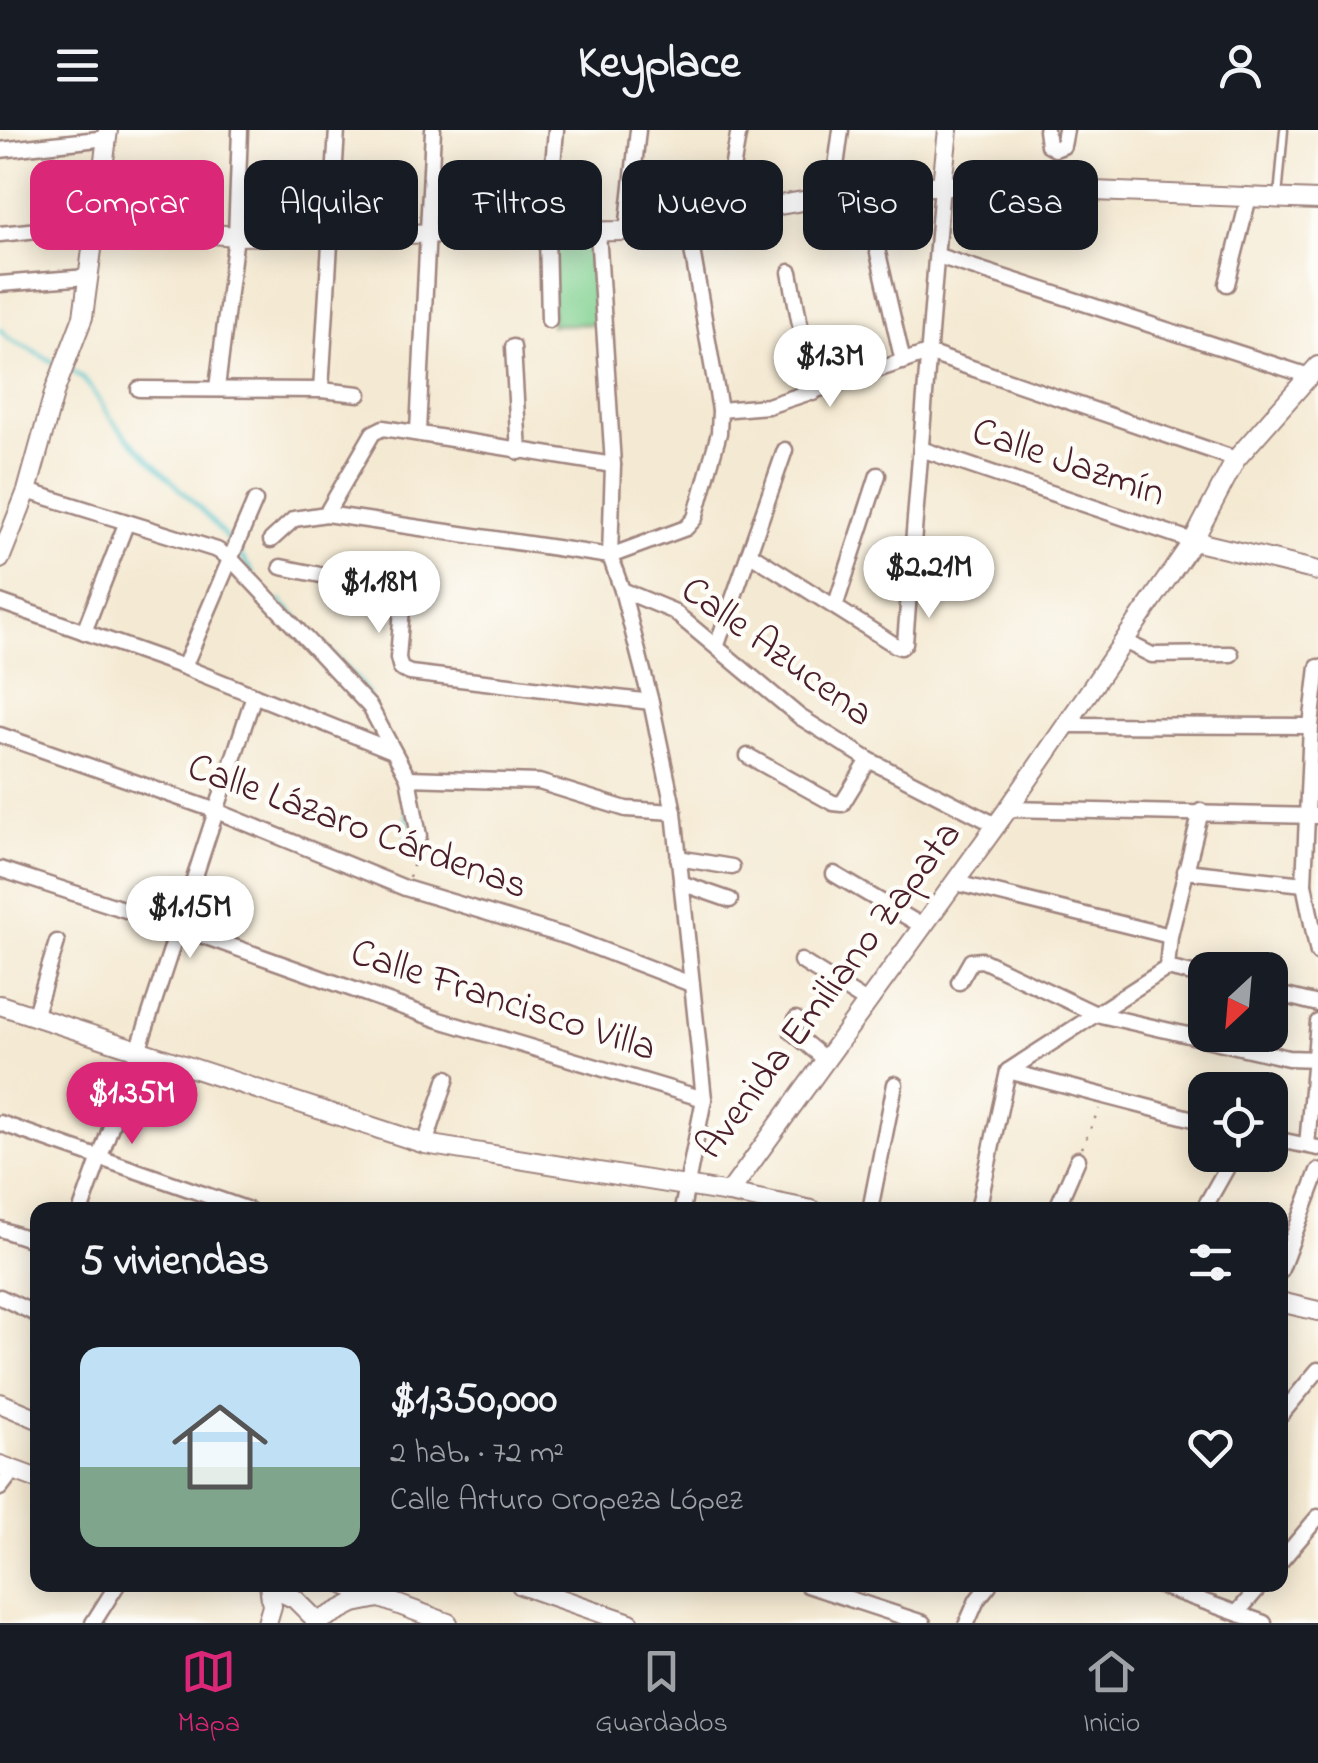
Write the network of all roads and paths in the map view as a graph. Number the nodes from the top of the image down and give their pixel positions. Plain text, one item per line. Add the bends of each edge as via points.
1 (240, 130) edge
2 (338, 130) edge
3 (433, 130) edge
4 (556, 130) edge
5 (638, 130) edge
6 (739, 130) edge
7 (841, 130) edge
8 (948, 130) edge
9 (1046, 130) edge
10 (1066, 130) edge
11 (1284, 130) edge
12 (108, 134) edge
13 (0, 150) edge
14 (104, 160) edge
15 (336, 160) edge
16 (553, 160) edge
17 (635, 160) edge
18 (734, 160) edge
19 (837, 160) edge
20 (942, 185) junction
21 (933, 186) edge
22 (1249, 197) junction
23 (1278, 198) junction
24 (1318, 200) edge
25 (30, 231) edge
26 (0, 234) edge
27 (224, 235) edge
28 (236, 236) junction
29 (244, 236) edge
30 (418, 236) edge
31 (428, 236) junction
32 (438, 236) edge
33 (91, 250) edge
34 (331, 250) edge
35 (547, 250) edge
36 (599, 250) edge
37 (691, 250) edge
38 (878, 253) dead end
39 (938, 256) junction
40 (790, 272) dead end
41 (87, 278) junction
42 (0, 284) edge
43 (1227, 284) dead end
44 (549, 320) dead end
45 (512, 347) dead end
46 (928, 353) junction
47 (902, 362) junction
48 (1314, 371) edge
49 (139, 388) dead end
50 (217, 388) junction
51 (320, 390) junction
52 (813, 393) junction
53 (359, 394) dead end
54 (720, 410) junction
55 (418, 431) junction
56 (921, 449) junction
57 (785, 450) dead end
58 (520, 452) junction
59 (1236, 460) junction
60 (613, 465) junction
61 (878, 475) dead end
62 (27, 491) junction
63 (255, 502) dead end
64 (326, 514) junction
65 (126, 524) junction
66 (271, 540) dead end
67 (1194, 541) junction
68 (749, 552) junction
69 (610, 556) junction
70 (0, 558) edge
71 (230, 558) junction
72 (281, 567) dead end
73 (1318, 570) edge
74 (622, 590) junction
75 (0, 602) edge
76 (835, 607) junction
77 (84, 632) junction
78 (1124, 640) junction
79 (717, 645) junction
80 (1231, 654) dead end
81 (184, 667) junction
82 (1318, 667) edge
83 (1316, 692) edge
84 (254, 695) junction
85 (651, 702) junction
86 (1066, 725) junction
87 (1312, 726) junction
88 (0, 735) edge
89 (394, 751) junction
90 (748, 756) dead end
91 (868, 760) junction
92 (410, 777) junction
93 (214, 810) junction
94 (1008, 810) junction
95 (1201, 811) junction
96 (674, 812) junction
97 (1312, 815) edge
98 (996, 826) junction
99 (419, 836) joint
100 (678, 858) junction
101 (732, 867) dead end
102 (0, 868) edge
103 (1185, 871) junction
104 (834, 874) dead end
105 (681, 883) junction
106 (956, 883) junction
107 (1304, 884) junction
108 (405, 888) junction
109 (730, 900) dead end
110 (924, 927) junction
111 (178, 928) junction
112 (1170, 936) junction
113 (56, 942) dead end
114 (1318, 953) edge
115 (801, 961) dead end
116 (1167, 968) junction
117 (1188, 973) edge
118 (959, 982) dead end
119 (691, 984) junction
120 (1288, 996) edge
121 (868, 1002) junction
122 (1318, 1004) edge
123 (0, 1006) edge
124 (1096, 1014) junction
125 (34, 1016) junction
126 (796, 1019) dead end
127 (1318, 1022) edge
128 (138, 1051) junction
129 (1318, 1059) edge
130 (826, 1060) junction
131 (1008, 1070) junction
132 (446, 1078) dead end
133 (895, 1084) dead end
134 (1105, 1096) junction
135 (704, 1098) junction
136 (1188, 1118) edge
137 (0, 1122) edge
138 (1288, 1142) edge
139 (425, 1144) junction
140 (1313, 1147) edge
141 (1078, 1158) joint
142 (101, 1159) junction
143 (1318, 1170) edge
144 (1224, 1172) edge
145 (684, 1188) junction
146 (728, 1192) junction
147 (84, 1202) edge
148 (223, 1202) edge
149 (683, 1202) edge
150 (754, 1202) edge
151 (872, 1202) edge
152 (980, 1202) edge
153 (1059, 1202) edge
154 (1207, 1202) edge
155 (0, 1229) edge
156 (30, 1239) edge
157 (1288, 1251) edge
158 (0, 1297) edge
159 (1288, 1304) edge
160 (30, 1311) edge
161 (1318, 1311) edge
162 (1318, 1370) edge
163 (0, 1403) edge
164 (1288, 1406) edge
165 (30, 1415) edge
166 (7, 1468) edge
167 (0, 1488) edge
168 (1318, 1516) edge
169 (1288, 1552) edge
170 (113, 1592) edge
171 (270, 1592) edge
172 (281, 1592) edge
173 (363, 1592) edge
174 (540, 1592) edge
175 (829, 1592) edge
176 (983, 1592) edge
177 (1178, 1592) edge
178 (1254, 1592) edge
179 (379, 1598) junction
180 (1237, 1612) junction
181 (316, 1622) edge
182 (93, 1623) edge
183 (267, 1623) edge
184 (448, 1623) edge
185 (630, 1623) edge
186 (923, 1623) edge
187 (967, 1623) edge
188 (1264, 1623) edge

1 - 28 street
2 - 15 street
3 - 31 street
4 - 16 street
5 - 17 street
6 - 18 street
7 - 19 street
8 - 20 street
9 - 10 street via 1048,145 1056,149
11 - 23 lane
12 - 13 street
12 - 14 street
20 - 21 street
20 - 22 street
20 - 39 street
22 - 23 street
22 - 43 street
23 - 24 street
25 - 26 street
27 - 28 street
28 - 29 street
28 - 50 street
30 - 31 street
31 - 32 street
31 - 55 street
33 - 41 street
34 - 51 street
35 - 44 street
36 - 60 street
37 - 54 street
38 - 47 street
39 - 46 street
39 - 48 street
40 - 52 street
41 - 42 street
41 - 62 street via 82,317
45 - 58 street
46 - 47 street
46 - 56 street
46 - 59 street
47 - 52 street
48 - 59 street, Avenida Emiliano Zapata
49 - 50 street
50 - 51 street
51 - 53 street
52 - 54 street
54 - 69 street via 695,518 686,528
55 - 58 street
55 - 64 street via 383,428 373,434
56 - 67 street, Calle Jazmín
56 - 76 street via 905,643 894,645
57 - 68 street
58 - 60 street
59 - 67 street, Avenida Emiliano Zapata
60 - 69 street
61 - 76 street
62 - 65 street
62 - 70 street
63 - 71 street
64 - 66 street via 294,519
64 - 69 street
65 - 71 street
65 - 77 street
67 - 73 street
67 - 78 street, Avenida Emiliano Zapata
68 - 76 street
68 - 79 street
69 - 74 street
71 - 81 street
71 - 89 street via 356,689
72 - 85 street via 396,590 403,596 398,658 410,674
74 - 79 street, Calle Azucena via 674,611
74 - 85 street
75 - 77 street
77 - 81 street
78 - 80 street via 1152,655
78 - 86 street, Avenida Emiliano Zapata
79 - 91 street, Calle Azucena via 800,717
81 - 84 street
82 - 83 street
83 - 87 street
84 - 89 street
84 - 93 street
85 - 96 street
86 - 87 street
86 - 94 street, Avenida Emiliano Zapata
87 - 97 street
88 - 93 street, Calle Lázaro Cárdenas
89 - 92 street
90 - 91 street via 833,804 849,798
91 - 98 street, Calle Azucena
92 - 96 street via 539,782 626,809
92 - 99 street
93 - 108 street, Calle Lázaro Cárdenas
93 - 111 street
94 - 95 street
94 - 98 street, Avenida Emiliano Zapata
95 - 97 street
95 - 103 street
96 - 100 street
97 - 107 street
98 - 106 street, Avenida Emiliano Zapata
99 - 108 path
100 - 101 street
100 - 105 street
102 - 111 street, Calle Francisco Villa
103 - 107 street
103 - 112 street
104 - 110 street
105 - 109 street
105 - 119 street
106 - 110 street, Avenida Emiliano Zapata
106 - 112 street
107 - 114 street
108 - 119 street, Calle Lázaro Cárdenas via 568,937
110 - 121 street, Avenida Emiliano Zapata
111 - 128 street
111 - 135 street, Calle Francisco Villa via 439,1020
112 - 116 street
113 - 125 street
115 - 121 street
116 - 117 street
116 - 124 street
118 - 124 street via 971,961 982,960
119 - 135 street
120 - 122 street
121 - 130 street, Avenida Emiliano Zapata
123 - 125 street, Avenida Emiliano Zapata
124 - 129 street
124 - 131 street
125 - 128 street, Avenida Emiliano Zapata
126 - 130 street via 792,1032
127 - 129 street
128 - 139 street, Avenida Emiliano Zapata
128 - 142 street
129 - 140 street
130 - 146 street, Avenida Emiliano Zapata
131 - 134 street
131 - 152 street
132 - 139 street
133 - 151 street
134 - 136 street
134 - 141 path
135 - 145 street
137 - 142 street
138 - 140 street
139 - 145 street, Avenida Emiliano Zapata
141 - 153 street
142 - 147 street
142 - 148 street
143 - 157 street
144 - 154 street
145 - 146 street, Avenida Emiliano Zapata
145 - 149 street
146 - 150 street
155 - 156 street
158 - 160 street
159 - 161 street
162 - 164 street
163 - 165 street
166 - 167 street
168 - 169 street
170 - 182 street
171 - 183 street
172 - 181 street
173 - 179 street
174 - 185 street
175 - 186 street
176 - 187 street
177 - 180 street
178 - 180 street
179 - 181 street
179 - 184 street
180 - 188 street

